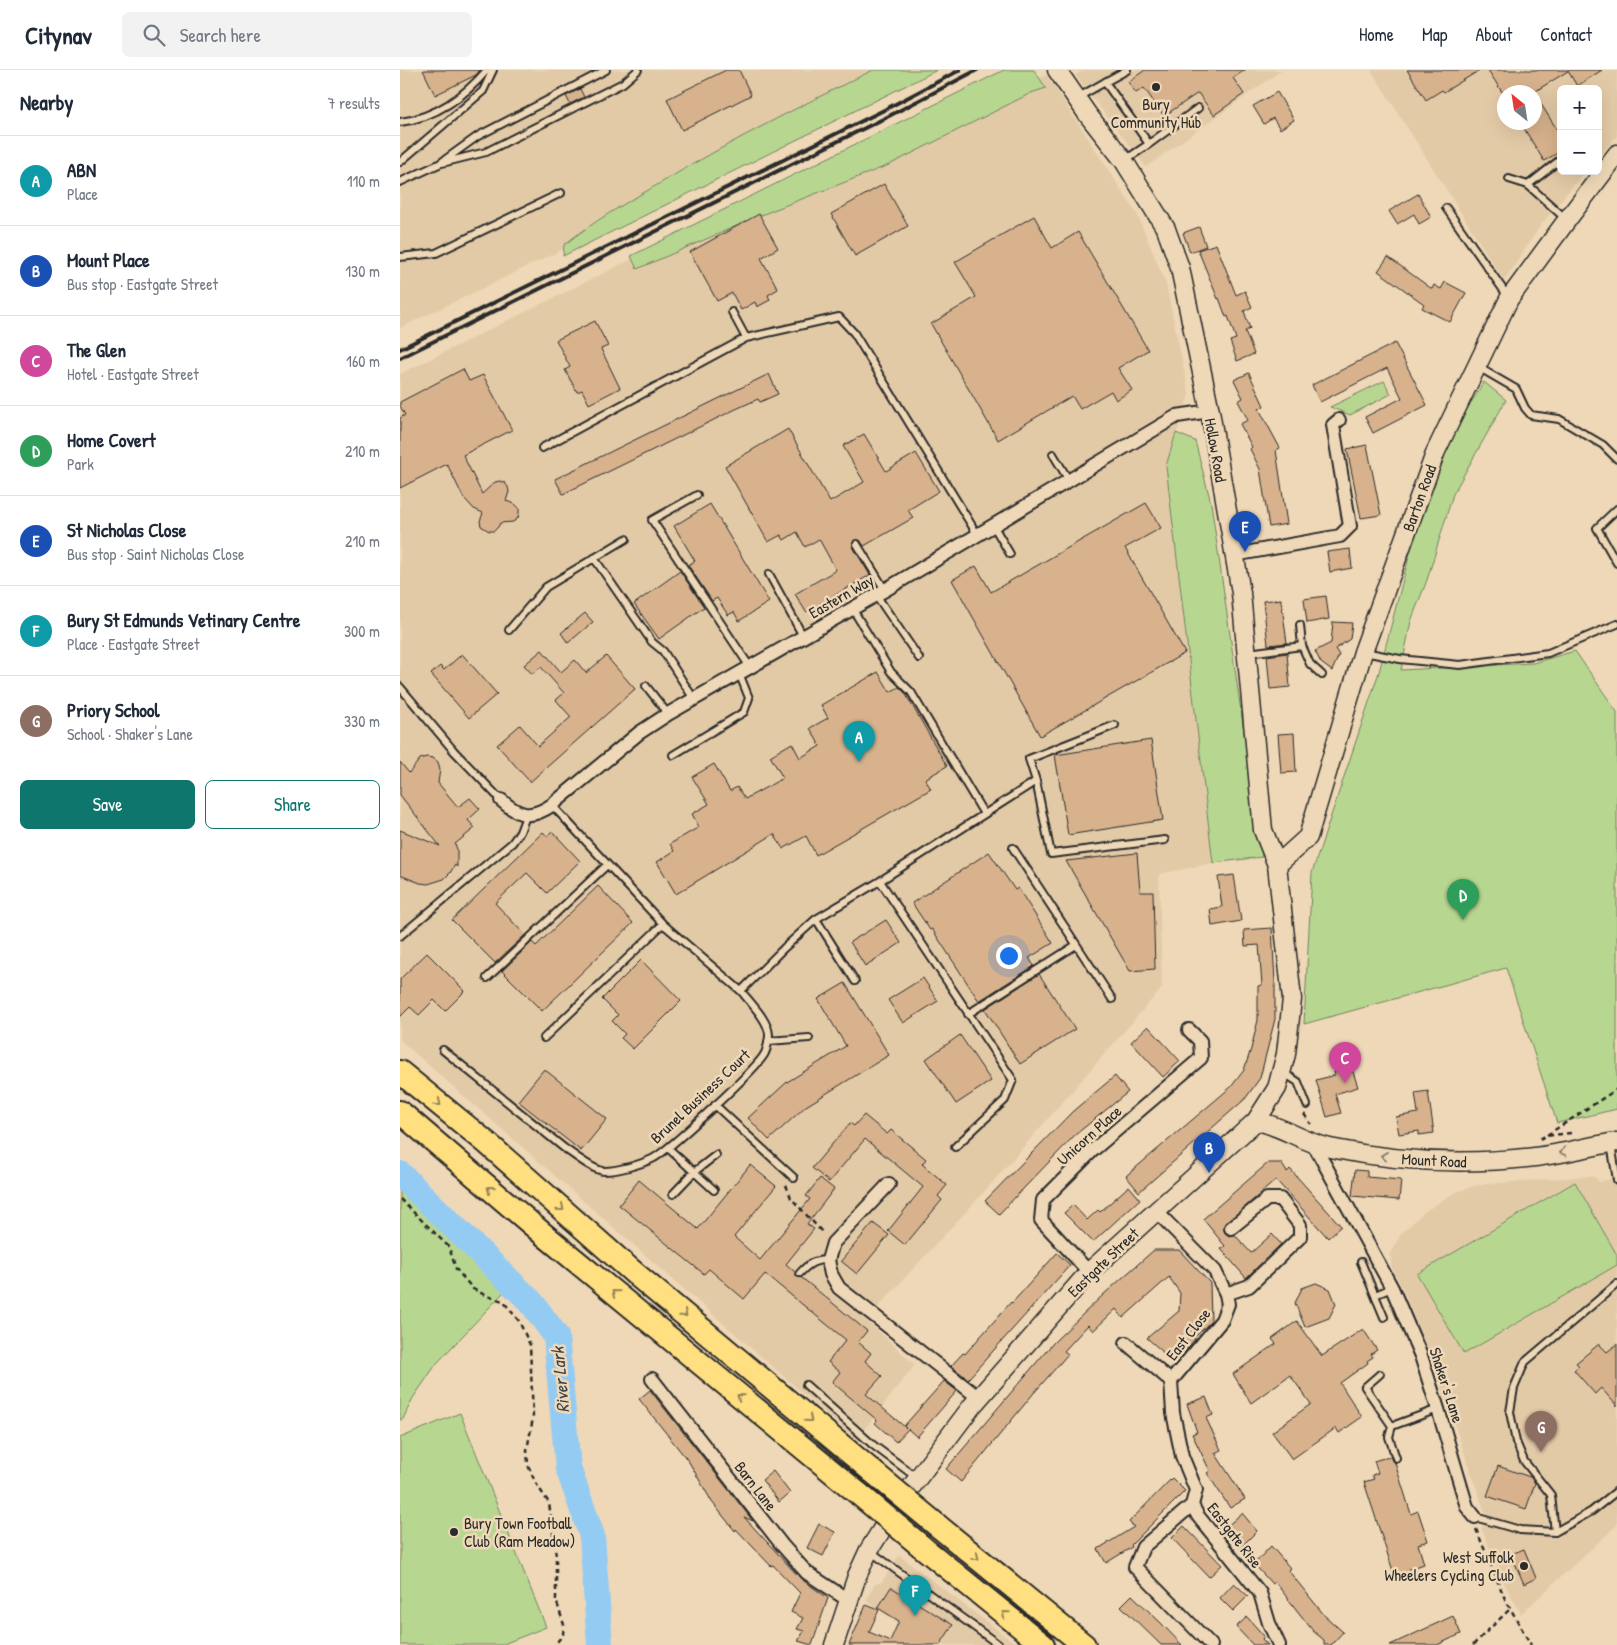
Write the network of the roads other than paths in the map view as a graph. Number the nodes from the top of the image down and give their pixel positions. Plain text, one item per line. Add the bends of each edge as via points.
1 (487, 70) edge
2 (493, 70) edge
3 (606, 70) edge
4 (638, 70) edge
5 (1057, 70) edge
6 (1127, 70) edge
7 (1105, 82) junction
8 (1076, 99) junction
9 (1198, 108) dead end
10 (400, 122) edge
11 (1149, 144) junction
12 (1617, 154) edge
13 (1124, 161) junction
14 (400, 162) edge
15 (1557, 162) edge
16 (439, 164) junction
17 (1509, 179) dead end
18 (400, 182) edge
19 (1528, 185) junction
20 (561, 193) dead end
21 (1446, 208) dead end
22 (1567, 220) junction
23 (400, 257) edge
24 (1510, 299) junction
25 (732, 312) dead end
26 (746, 338) junction
27 (1478, 367) junction
28 (1210, 411) junction
29 (1339, 420) dead end
30 (542, 448) dead end
31 (1052, 454) dead end
32 (1617, 459) edge
33 (1068, 479) junction
34 (697, 495) dead end
35 (1617, 509) edge
36 (993, 524) junction
37 (976, 534) junction
38 (626, 539) dead end
39 (857, 544) dead end
40 (1010, 554) dead end
41 (1234, 555) junction
42 (594, 558) junction
43 (1617, 563) edge
44 (769, 574) dead end
45 (880, 592) junction
46 (852, 608) junction
47 (1617, 624) edge
48 (1300, 625) dead end
49 (510, 630) dead end
50 (803, 636) junction
51 (1302, 646) junction
52 (1363, 652) junction
53 (1246, 653) junction
54 (919, 658) dead end
55 (745, 670) junction
56 (1322, 675) dead end
57 (646, 686) dead end
58 (400, 687) edge
59 (694, 699) junction
60 (668, 714) junction
61 (1115, 725) dead end
62 (673, 755) dead end
63 (1036, 782) junction
64 (500, 800) joint
65 (552, 805) junction
66 (984, 814) junction
67 (526, 816) junction
68 (1165, 840) dead end
69 (1013, 848) dead end
70 (607, 864) junction
71 (1277, 864) junction
72 (880, 881) junction
73 (816, 919) junction
74 (663, 924) junction
75 (400, 936) edge
76 (1076, 945) junction
77 (487, 978) dead end
78 (855, 981) dead end
79 (741, 991) junction
80 (1112, 999) dead end
81 (968, 1014) junction
82 (1189, 1030) dead end
83 (544, 1038) dead end
84 (809, 1038) dead end
85 (768, 1041) junction
86 (443, 1050) dead end
87 (400, 1072) edge
88 (1283, 1072) junction
89 (715, 1105) junction
90 (1307, 1105) dead end
91 (400, 1112) edge
92 (1256, 1121) junction
93 (1614, 1142) edge
94 (1313, 1143) junction
95 (955, 1147) dead end
96 (668, 1148) junction
97 (716, 1155) dead end
98 (694, 1172) junction
99 (794, 1178) dead end
100 (1617, 1180) edge
101 (890, 1184) dead end
102 (714, 1190) dead end
103 (673, 1194) dead end
104 (1156, 1211) junction
105 (1231, 1228) dead end
106 (828, 1260) junction
107 (1361, 1262) dead end
108 (1089, 1272) junction
109 (800, 1273) dead end
110 (1617, 1284) edge
111 (1392, 1288) junction
112 (1226, 1294) junction
113 (1375, 1295) junction
114 (1384, 1317) dead end
115 (1126, 1343) dead end
116 (1380, 1374) dead end
117 (652, 1379) dead end
118 (1171, 1381) junction
119 (806, 1385) dead end
120 (979, 1398) junction
121 (1438, 1409) junction
122 (1173, 1413) joint
123 (1392, 1426) junction
124 (1396, 1458) dead end
125 (919, 1479) junction
126 (1617, 1491) edge
127 (1192, 1505) junction
128 (1475, 1517) joint
129 (1555, 1532) junction
130 (869, 1550) junction
131 (848, 1600) junction
132 (834, 1645) edge
133 (999, 1645) edge
134 (1043, 1645) edge
135 (1084, 1645) edge
136 (1211, 1645) edge
137 (1279, 1645) edge

1 - 10 lane via 473,87 438,111
2 - 14 lane via 483,91
3 - 16 lane via 478,136
4 - 16 lane via 623,83 486,152
5 - 8 street, Hollow Road
6 - 7 lane
7 - 8 lane
7 - 11 lane
8 - 13 street, Hollow Road
9 - 11 lane
11 - 13 lane
12 - 22 street, Barton Road
13 - 28 street, Hollow Road via 1166,229 1180,268
15 - 19 lane
16 - 18 lane
17 - 19 lane
19 - 22 lane
20 - 23 lane via 436,253
21 - 24 lane
22 - 24 street, Barton Road
24 - 27 street, Barton Road
25 - 26 lane
26 - 30 lane
26 - 37 lane via 839,318 854,333
27 - 32 lane via 1516,389 1532,415 1559,419 1603,445
27 - 52 street, Barton Road via 1436,451
28 - 33 street, Eastern Way via 1177,416
28 - 41 street, Hollow Road
29 - 41 street via 1333,425 1350,526 1340,536
31 - 33 lane
33 - 36 street, Eastern Way
34 - 55 lane via 652,520
35 - 43 lane via 1597,528
36 - 37 street, Eastern Way
36 - 40 lane
37 - 45 street, Eastern Way
38 - 42 lane
39 - 45 lane
41 - 53 street, Hollow Road
42 - 49 lane via 546,587
42 - 59 lane
44 - 50 lane
45 - 46 street, Eastern Way
45 - 54 lane
46 - 50 street, Eastern Way
46 - 66 lane via 891,672 911,692
47 - 52 lane via 1548,653 1460,665
48 - 51 lane
50 - 55 street, Eastern Way
51 - 53 lane
51 - 56 lane via 1310,664
52 - 71 street, Barton Road via 1308,837
53 - 71 street, Hollow Road via 1264,830
55 - 59 street, Eastern Way
55 - 62 lane via 749,698 744,712
57 - 60 lane
58 - 64 lane
59 - 60 street, Eastern Way
60 - 65 street, Eastern Way via 639,733
61 - 63 lane via 1029,759
63 - 66 lane
63 - 68 lane via 1051,854
64 - 67 street
65 - 67 street, Eastern Way via 541,813
65 - 70 lane, Brunel Business Court
66 - 72 lane
67 - 75 lane via 512,843
69 - 76 lane
70 - 74 lane, Brunel Business Court
70 - 77 lane
71 - 88 street, Eastgate Street via 1292,999
72 - 73 lane
72 - 81 lane
73 - 78 lane
73 - 79 lane
74 - 79 lane, Brunel Business Court
74 - 83 lane
76 - 80 lane
76 - 81 lane
79 - 85 lane, Brunel Business Court via 759,1011 769,1034
81 - 95 lane via 1013,1080 1005,1100
82 - 108 street, Unicorn Place via 1200,1041 1201,1058 1092,1151 1043,1200 1041,1220
84 - 85 lane
85 - 89 lane, Brunel Business Court via 765,1054
86 - 96 lane, Brunel Business Court via 564,1148 602,1171 653,1159
87 -> 135 highway, bridge via 487,1143 632,1271
88 - 90 lane via 1298,1082
88 - 92 street, Eastgate Street via 1274,1094
89 - 96 lane, Brunel Business Court
89 - 99 lane
134 -> 91 highway, bridge via 542,1233
92 - 94 street, Mount Road via 1282,1128
92 - 104 street, Eastgate Street
93 -> 94 street, Mount Road via 1536,1157 1471,1162 1386,1157
93 - 100 lane
94 - 111 street, Shaker's Lane
96 - 98 lane
97 - 98 lane
98 - 102 lane
98 - 103 lane
101 - 106 street via 833,1243
104 - 108 street, Eastgate Street
104 - 112 street, East Close via 1215,1271
105 - 112 street via 1268,1199 1280,1199 1300,1225 1300,1237 1249,1286
106 - 109 lane via 816,1260
106 - 120 street via 839,1288
107 - 113 lane
108 - 120 street, Eastgate Street
110 - 129 lane via 1525,1362 1514,1388 1510,1412 1516,1442 1524,1461 1551,1495
111 - 113 lane
111 - 121 street, Shaker's Lane via 1421,1356
112 - 118 street, East Close via 1228,1304 1222,1320
113 - 114 lane
115 - 118 street
116 - 123 lane via 1365,1387
117 - 131 street, Barn Lane via 782,1545 807,1573
118 - 122 street, East Close
119 - 125 lane via 873,1445
120 - 125 street, Eastgate Street
121 - 123 lane
121 - 128 street, Shaker's Lane via 1467,1507
122 - 127 street, Eastgate Rise via 1182,1456 1196,1490
123 - 124 lane via 1390,1436
125 - 130 street, Eastgate Street via 894,1510
126 - 129 lane via 1592,1511
127 - 136 street via 1143,1547 1135,1567
127 - 137 street, Eastgate Rise via 1260,1593
128 - 129 lane via 1520,1530
130 - 131 street, Eastgate Street
130 - 133 lane
131 - 132 street, Eastgate Street

